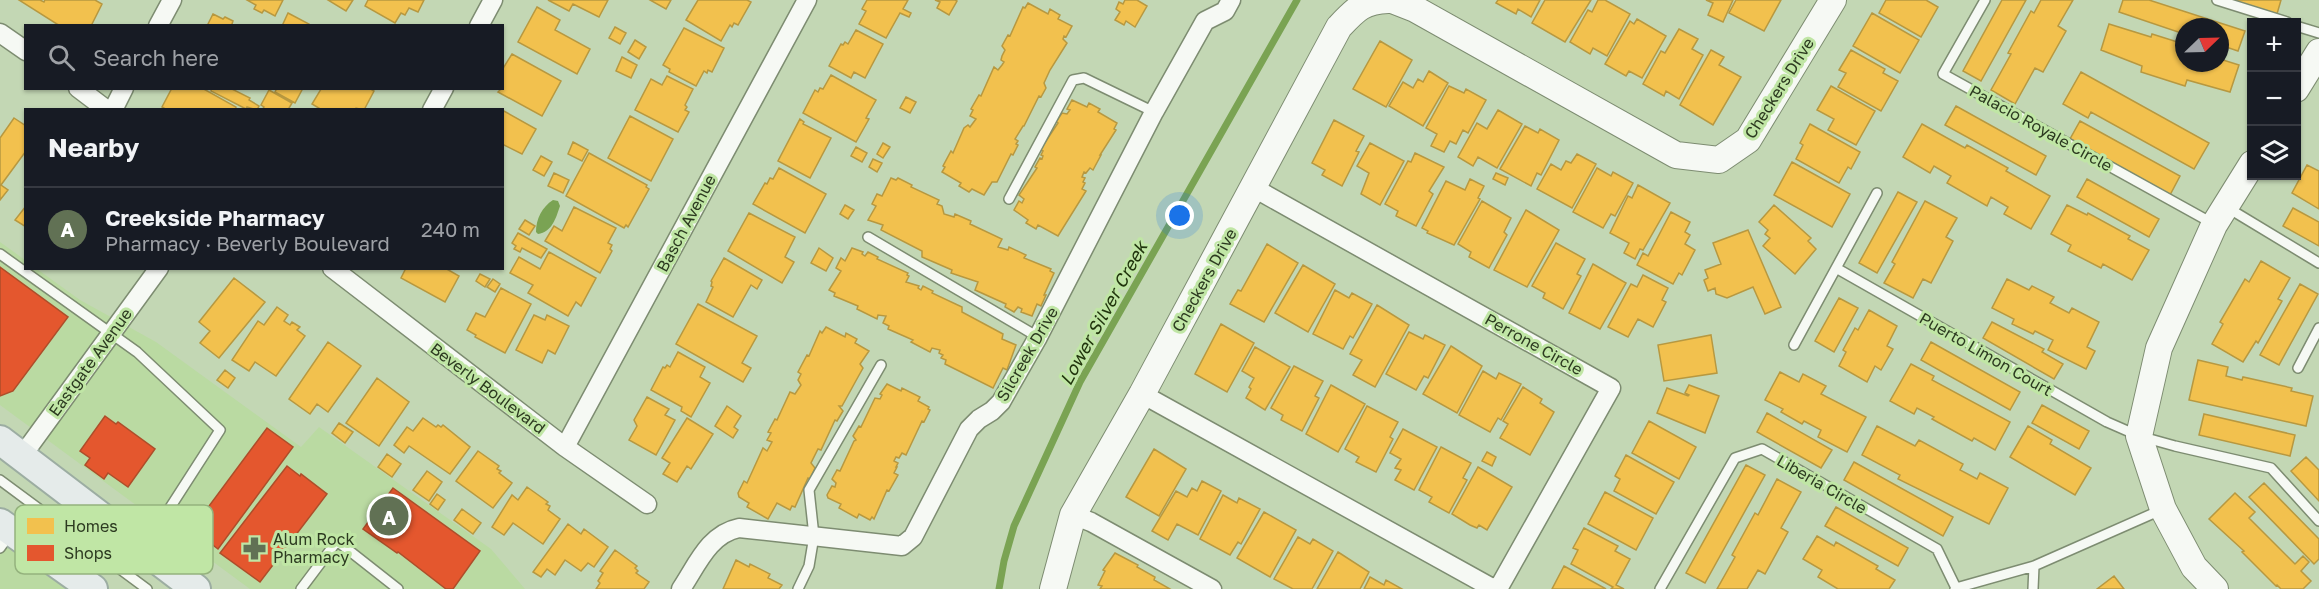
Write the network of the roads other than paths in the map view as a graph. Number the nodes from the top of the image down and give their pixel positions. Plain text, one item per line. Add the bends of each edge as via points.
1 (172, 0) edge
2 (493, 0) edge
3 (807, 0) edge
4 (1231, 0) edge
5 (1390, 0) edge
6 (1833, 0) edge
7 (1985, 0) edge
8 (2217, 0) edge
9 (2274, 18) edge
10 (159, 24) edge
11 (480, 24) edge
12 (2301, 28) edge
13 (0, 33) edge
14 (2319, 33) edge
15 (24, 50) edge
16 (2319, 52) edge
17 (2301, 81) edge
18 (81, 90) edge
19 (123, 90) edge
20 (443, 90) edge
21 (104, 108) edge
22 (114, 108) edge
23 (433, 108) edge
24 (1154, 112) junction
25 (2247, 172) edge
26 (1254, 188) junction
27 (1877, 193) dead end
28 (1009, 199) dead end
29 (2220, 216) junction
30 (868, 237) dead end
31 (0, 254) edge
32 (2319, 263) edge
33 (1836, 268) junction
34 (158, 270) edge
35 (339, 271) edge
36 (2319, 328) edge
37 (112, 333) junction
38 (1038, 337) junction
39 (1794, 345) dead end
40 (882, 365) dead end
41 (2298, 368) dead end
42 (1142, 394) junction
43 (2139, 436) junction
44 (565, 447) junction
45 (11, 448) edge
46 (0, 480) edge
47 (646, 504) dead end
48 (34, 505) edge
49 (85, 505) edge
50 (172, 505) edge
51 (2163, 509) junction
52 (1073, 515) junction
53 (2319, 521) edge
54 (814, 536) junction
55 (2034, 566) junction
56 (69, 574) edge
57 (127, 574) edge
58 (176, 574) edge
59 (1956, 588) edge
60 (93, 589) edge
61 (147, 589) edge
62 (196, 589) edge
63 (301, 589) edge
64 (398, 589) edge
65 (681, 589) edge
66 (798, 589) edge
67 (1053, 589) edge
68 (1212, 589) edge
69 (1496, 589) edge
70 (1660, 589) edge
71 (2033, 589) edge
72 (2215, 589) edge

1 - 10 street
2 - 11 street
3 - 44 street, Basch Avenue
4 - 24 street, Silcreek Drive via 1225,11 1205,21
5 - 6 street, Checkers Drive via 1415,9 1676,155 1719,160 1748,140
5 - 26 street, Checkers Drive via 1372,1 1355,9 1339,27
7 - 29 lane, Palacio Royale Circle via 1943,74
8 - 9 lane
12 - 14 lane
13 - 15 street
16 - 17 street
18 - 21 street
19 - 22 street
20 - 23 street
24 - 28 lane via 1084,78 1073,80
24 - 38 street, Silcreek Drive
25 - 29 street
26 - 42 street, Checkers Drive
26 - 69 street, Perrone Circle via 1611,388
27 - 33 lane
29 - 32 lane
29 - 43 street via 2159,348
30 - 38 lane
31 - 37 lane
33 - 39 lane
33 - 43 lane, Puerto Limon Court via 2107,422
34 - 37 street, Eastgate Avenue
35 - 44 street, Beverly Boulevard
36 - 41 lane
37 - 45 street, Eastgate Avenue
37 - 50 lane via 220,430
38 - 54 street, Silcreek Drive via 1001,402 969,429 913,537 902,546
40 - 54 lane via 809,490
42 - 52 street, Checkers Drive
42 - 69 street, Perrone Circle
43 - 51 street
43 - 53 lane, Puerto Limon Court via 2271,468
44 - 47 street, Beverly Boulevard
45 - 49 main road
46 - 48 lane
51 - 55 lane
51 - 72 street via 2193,567
52 - 67 street, Checkers Drive
52 - 68 street
54 - 65 street, Silcreek Drive via 727,530 716,537
54 - 66 lane via 809,566
55 - 59 lane
55 - 71 lane
56 - 60 main road
57 - 61 lane
58 - 62 main road
59 - 70 lane, Liberia Circle via 1937,549 1762,449 1734,458
63 - 64 lane via 337,541

